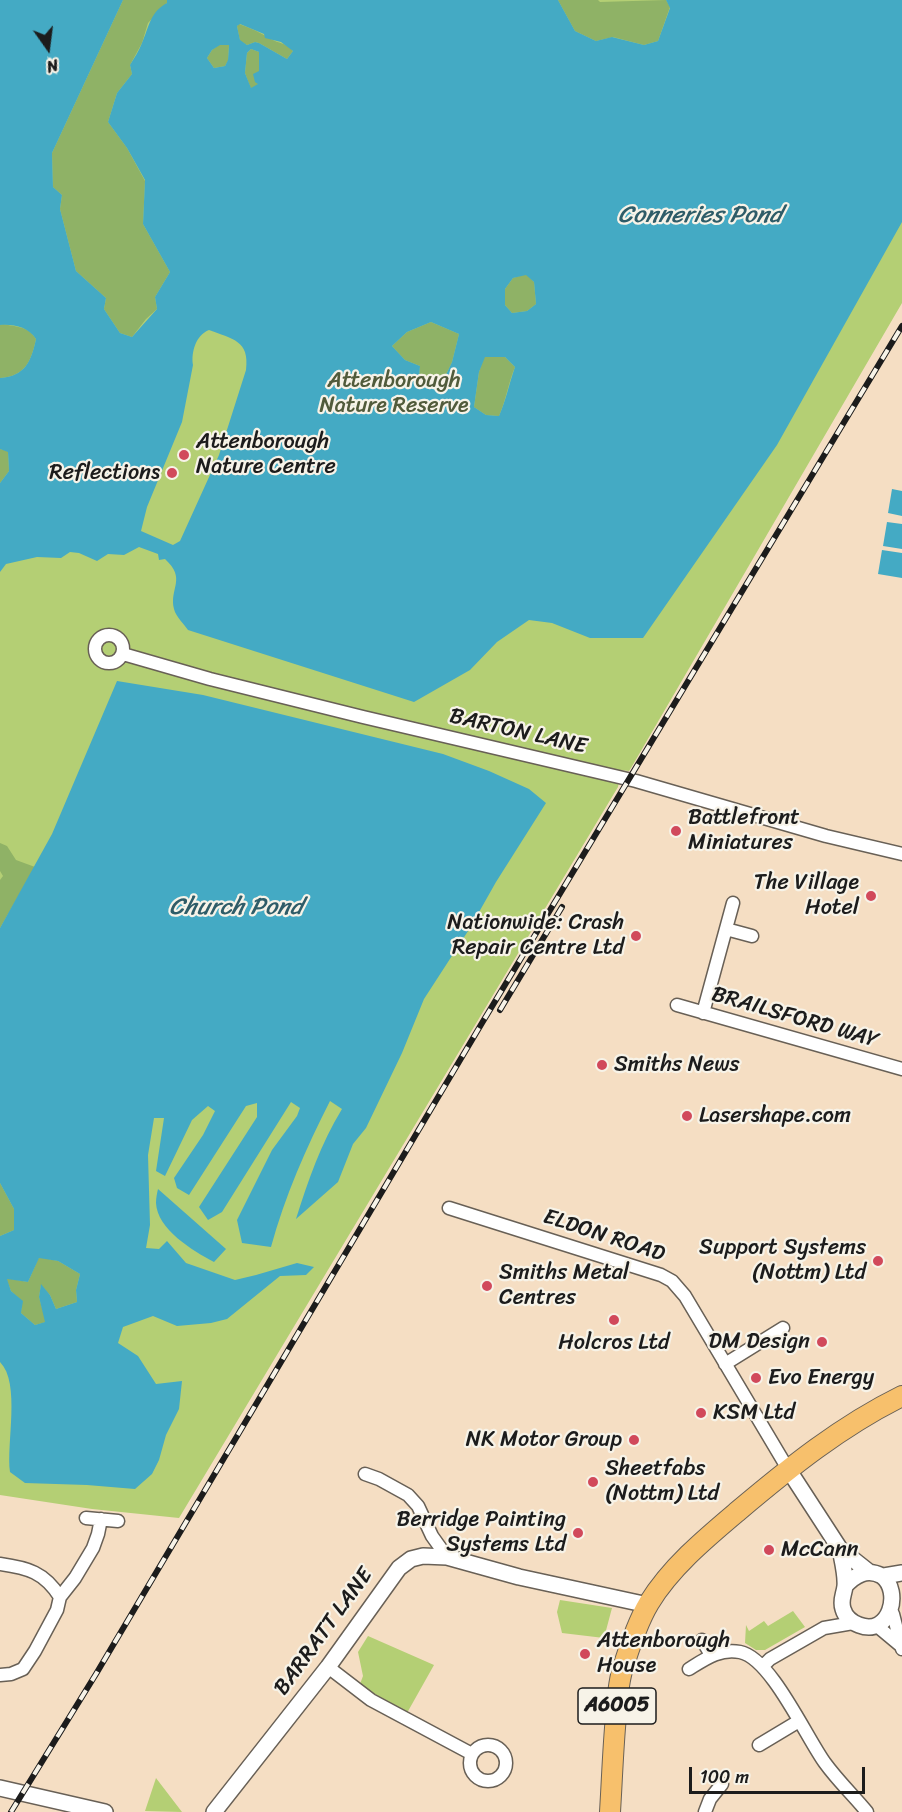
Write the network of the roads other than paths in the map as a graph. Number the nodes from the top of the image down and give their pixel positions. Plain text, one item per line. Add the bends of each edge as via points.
1 (123, 654) dead end
2 (902, 854) edge
3 (733, 903) dead end
4 (726, 929) junction
5 (752, 936) dead end
6 (677, 1005) dead end
7 (703, 1013) junction
8 (902, 1069) edge
9 (449, 1208) dead end
10 (783, 1328) dead end
11 (725, 1364) junction
12 (902, 1396) edge
13 (788, 1469) junction
14 (365, 1474) dead end
15 (86, 1518) dead end
16 (101, 1519) junction
17 (118, 1521) dead end
18 (432, 1536) junction
19 (840, 1549) junction
20 (423, 1556) junction
21 (447, 1557) junction
22 (0, 1564) edge
23 (869, 1572) junction
24 (902, 1573) edge
25 (884, 1576) junction
26 (845, 1586) junction
27 (899, 1591) edge
28 (60, 1597) junction
29 (648, 1605) junction
30 (842, 1607) junction
31 (893, 1614) junction
32 (853, 1623) junction
33 (877, 1626) junction
34 (824, 1628) junction
35 (702, 1640) dead end
36 (901, 1648) edge
37 (711, 1655) junction
38 (328, 1666) junction
39 (763, 1666) junction
40 (689, 1669) dead end
41 (0, 1675) edge
42 (799, 1721) junction
43 (759, 1745) dead end
44 (472, 1754) dead end
45 (722, 1784) dead end
46 (0, 1788) edge
47 (862, 1810) edge
48 (105, 1812) edge
49 (214, 1812) edge
50 (610, 1812) edge
51 (705, 1812) edge

1 - 2 street, BARTON LANE via 363,717 636,781
3 - 4 street
4 - 5 street
4 - 7 street
6 - 7 street, BRAILSFORD WAY
7 - 8 street, BRAILSFORD WAY
9 - 11 street, ELDON ROAD via 672,1281
10 - 11 street
11 - 13 street, ELDON ROAD
12 - 13 main road, A6005 via 875,1409
13 - 19 street
13 - 29 main road, A6005 via 715,1530 671,1573
14 - 18 street via 408,1495 418,1506
15 - 16 street
16 - 17 street
16 - 28 street via 93,1548
18 - 20 street
18 - 21 street
19 - 23 street
19 - 26 street
20 - 21 street
20 - 38 street, BARRATT LANE via 399,1568
21 - 29 street
22 - 28 street via 43,1576
23 - 25 street
23 - 26 street via 854,1577
24 - 25 street
25 - 27 street
26 - 30 street
27 - 31 street
28 - 41 street via 57,1610 23,1669
29 - 50 main road, A6005 via 619,1685
30 - 32 street
30 - 34 street
31 - 33 street
31 - 36 street
32 - 33 street
32 - 34 street
33 - 36 street
34 - 39 street
35 - 37 street
37 - 39 street via 741,1652
37 - 40 street
38 - 44 street via 371,1700
38 - 49 street, BARRATT LANE
39 - 42 street
42 - 43 street
42 - 47 street via 825,1763
45 - 51 street
46 - 48 street

